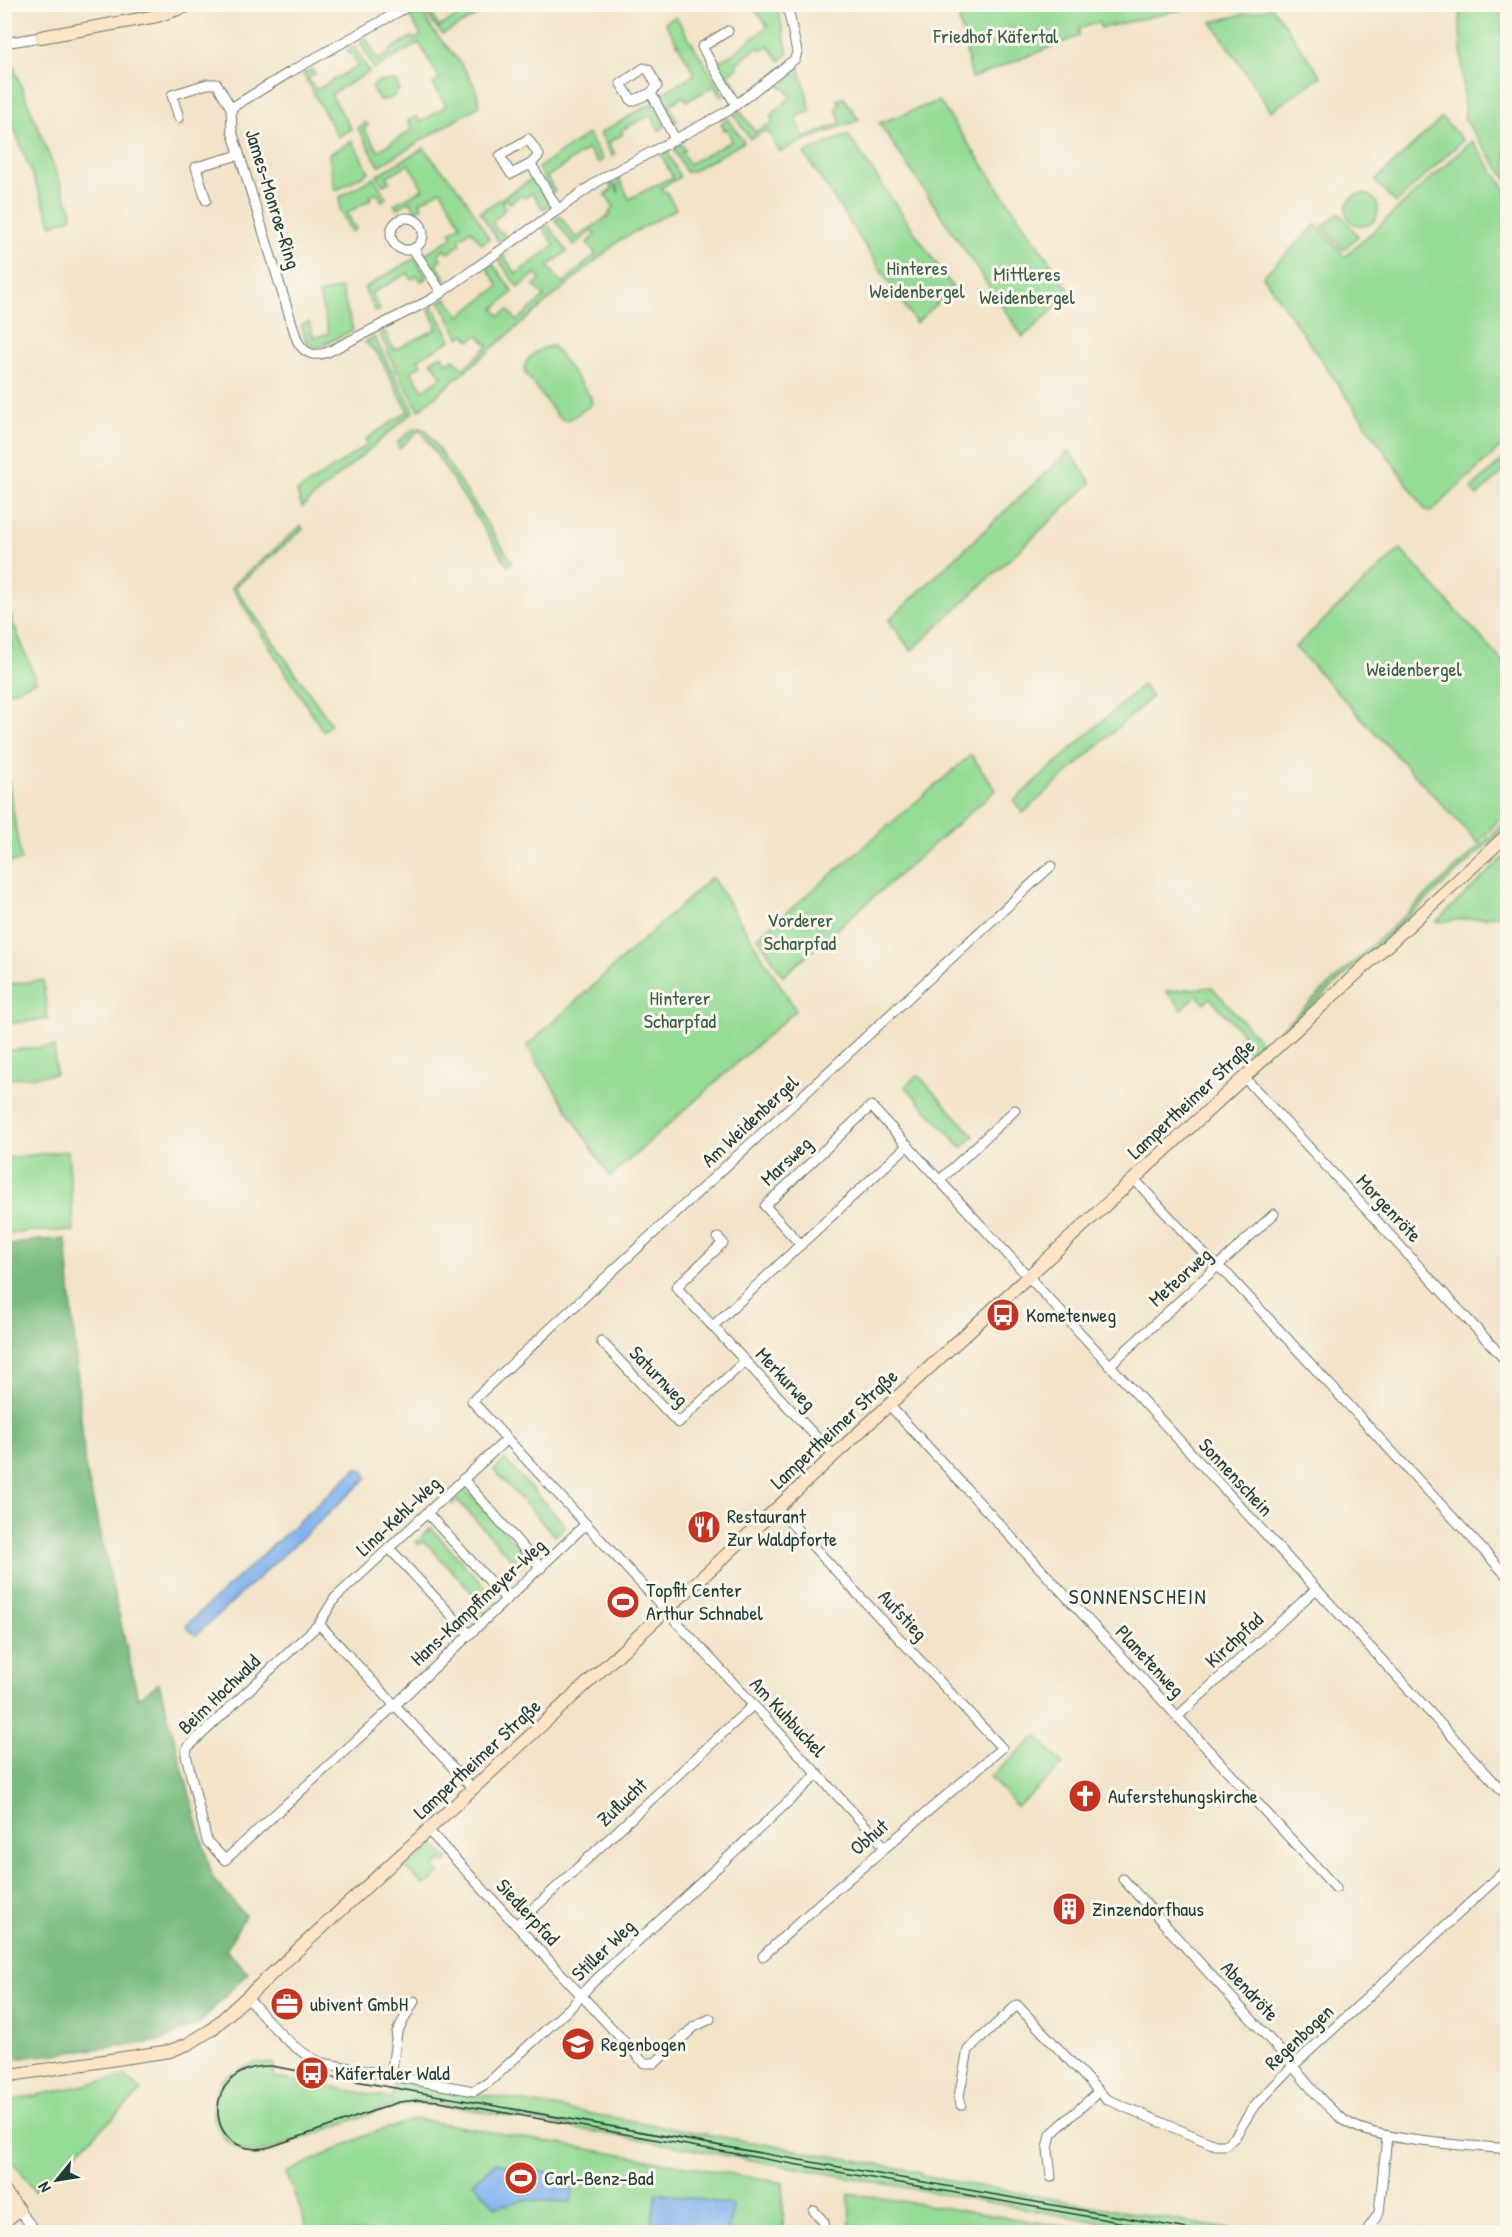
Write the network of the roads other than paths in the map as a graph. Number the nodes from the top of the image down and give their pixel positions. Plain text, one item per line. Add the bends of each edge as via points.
1 (193, 4) edge
2 (412, 4) edge
3 (787, 4) edge
4 (728, 31) dead end
5 (41, 37) joint
6 (4, 43) edge
7 (651, 93) dead end
8 (736, 105) junction
9 (231, 108) junction
10 (179, 118) dead end
11 (675, 139) junction
12 (239, 155) junction
13 (531, 164) dead end
14 (206, 200) dead end
15 (558, 210) junction
16 (414, 249) dead end
17 (442, 293) junction
18 (1508, 834) edge
19 (1052, 866) dead end
20 (1244, 1077) junction
21 (872, 1106) joint
22 (1015, 1110) dead end
23 (908, 1145) junction
24 (1134, 1179) junction
25 (940, 1180) junction
26 (1274, 1214) dead end
27 (718, 1238) dead end
28 (801, 1245) junction
29 (1217, 1266) junction
30 (1027, 1277) junction
31 (713, 1326) junction
32 (601, 1341) dead end
33 (745, 1361) junction
34 (1508, 1363) edge
35 (1109, 1366) junction
36 (889, 1405) junction
37 (507, 1439) junction
38 (834, 1456) junction
39 (463, 1479) junction
40 (777, 1508) junction
41 (427, 1513) junction
42 (586, 1524) junction
43 (389, 1548) junction
44 (541, 1568) junction
45 (1508, 1577) edge
46 (1315, 1590) junction
47 (506, 1599) junction
48 (665, 1611) junction
49 (319, 1624) junction
50 (469, 1634) junction
51 (395, 1705) junction
52 (752, 1706) junction
53 (1177, 1717) junction
54 (1002, 1748) joint
55 (817, 1775) junction
56 (473, 1789) junction
57 (1508, 1797) edge
58 (428, 1830) junction
59 (885, 1847) junction
60 (1508, 1868) edge
61 (1123, 1879) dead end
62 (1335, 1888) dead end
63 (516, 1925) junction
64 (763, 1956) dead end
65 (581, 1995) junction
66 (247, 1997) junction
67 (414, 2001) dead end
68 (710, 2019) dead end
69 (1293, 2066) junction
70 (4, 2076) edge
71 (391, 2076) junction
72 (1098, 2092) junction
73 (961, 2105) dead end
74 (1387, 2136) junction
75 (1508, 2149) edge
76 (1051, 2177) dead end
77 (4, 2191) edge
78 (20, 2210) junction
79 (814, 2211) dead end
80 (4, 2222) edge
81 (1368, 2229) dead end
82 (36, 2232) edge
83 (825, 2232) edge

1 - 5 street via 157,16
2 - 9 street, James-Monroe-Ring
3 - 8 street, James-Monroe-Ring via 795,59
4 - 8 street via 702,47
5 - 6 street
7 - 11 street
8 - 11 street, James-Monroe-Ring
9 - 10 street via 217,84 207,84 172,95
9 - 12 street, James-Monroe-Ring
11 - 15 street, James-Monroe-Ring via 601,179
12 - 14 street via 196,167
12 - 17 street, James-Monroe-Ring via 297,340 305,351 319,356
13 - 15 street
15 - 17 street, James-Monroe-Ring
16 - 17 street
18 - 20 street, Lampertheimer Straße
19 - 37 street, Am Weidenbergel via 472,1401
20 - 24 street, Lampertheimer Straße
20 - 34 street, Morgenröte
21 - 23 street, Sonnenschein
21 - 28 street, Marsweg via 765,1206
22 - 25 street
23 - 25 street, Sonnenschein
23 - 28 street
24 - 29 street
24 - 30 street, Lampertheimer Straße
25 - 30 street, Sonnenschein
26 - 29 street, Meteorweg
27 - 31 street, Merkurweg via 723,1243 676,1287
28 - 31 street
29 - 35 street, Meteorweg
29 - 45 street
30 - 35 street, Sonnenschein
30 - 36 street, Lampertheimer Straße
31 - 33 street, Merkurweg
32 - 33 street, Saturnweg via 678,1423
33 - 38 street, Merkurweg
35 - 46 street, Sonnenschein
36 - 38 street, Lampertheimer Straße
36 - 53 street, Planetenweg
37 - 39 street, Lina-Kehl-Weg
37 - 42 street
38 - 40 street, Lampertheimer Straße
39 - 41 street, Lina-Kehl-Weg
39 - 44 street
40 - 48 street, Lampertheimer Straße
40 - 54 street, Aufstieg
41 - 43 street, Lina-Kehl-Weg
41 - 47 street
42 - 44 street, Hans-Kampffmeyer-Weg
42 - 48 street
43 - 49 street, Lina-Kehl-Weg via 335,1598
43 - 50 street
44 - 47 street, Hans-Kampffmeyer-Weg
46 - 53 street, Kirchpfad
46 - 57 street, Sonnenschein
47 - 50 street, Hans-Kampffmeyer-Weg
48 - 52 street, Am Kuhbuckel
48 - 56 street, Lampertheimer Straße
49 - 51 street
49 - 51 street, Beim Hochwald via 187,1748 207,1841 225,1860
50 - 51 street, Hans-Kampffmeyer-Weg
51 - 56 street
52 - 55 street, Am Kuhbuckel
52 - 63 street, Zuflucht
53 - 62 street, Planetenweg
54 - 59 street, Obhut
55 - 59 street, Am Kuhbuckel
55 - 65 street, Stiller Weg
56 - 58 street, Lampertheimer Straße
58 - 63 street, Siedlerpfad
58 - 66 street, Lampertheimer Straße
59 - 64 street, Obhut
60 - 69 street, Regenbogen
61 - 69 street, Abendröte
63 - 65 street, Siedlerpfad
65 - 68 street, Siedlerpfad via 644,2063 655,2062 694,2026
65 - 71 street, Stiller Weg via 489,2082 474,2091
66 - 70 street, Lampertheimer Straße via 211,2030 170,2051
66 - 71 street, Stiller Weg via 306,2056 322,2063
67 - 71 street via 397,2032
69 - 72 street, Regenbogen via 1252,2109 1235,2137 1225,2145 1215,2145 1113,2103
69 - 74 street, Abendröte via 1345,2121
72 - 73 street, Regenbogen via 1017,2005 968,2050 959,2096
72 - 76 street via 1051,2134
74 - 75 street, Abendröte
74 - 81 street via 1379,2213
77 - 78 street
78 - 80 street
78 - 82 street
79 - 83 street via 824,2222

